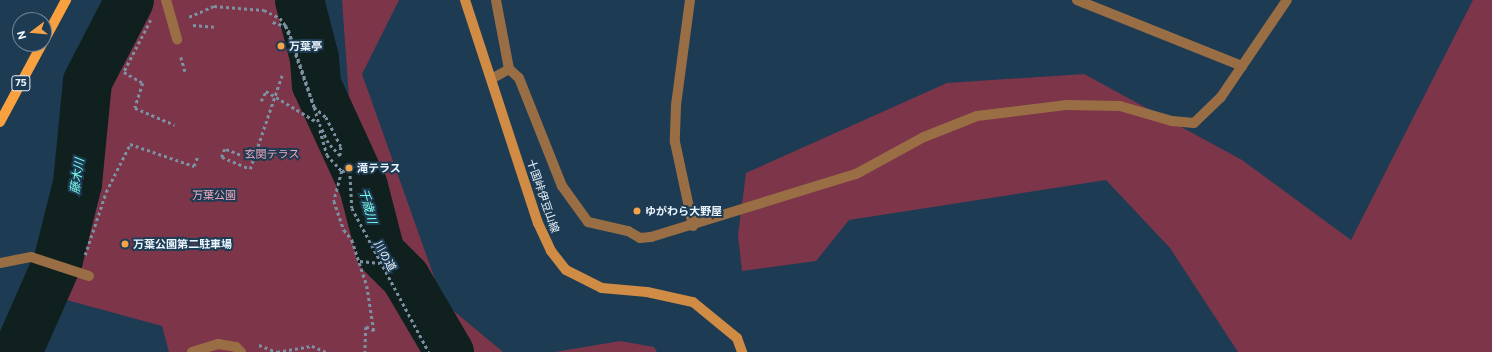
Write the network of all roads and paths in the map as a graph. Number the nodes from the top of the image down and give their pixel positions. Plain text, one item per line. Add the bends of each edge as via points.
1 (66, 0) edge
2 (166, 0) edge
3 (465, 0) edge
4 (496, 0) edge
5 (690, 0) edge
6 (1077, 0) edge
7 (1287, 0) edge
8 (155, 13) dead end
9 (272, 22) dead end
10 (172, 24) junction
11 (52, 25) edge
12 (287, 27) junction
13 (177, 39) dead end
14 (38, 52) edge
15 (1242, 66) junction
16 (509, 69) junction
17 (282, 75) dead end
18 (493, 78) junction
19 (260, 101) dead end
20 (314, 106) junction
21 (0, 122) edge
22 (318, 122) junction
23 (176, 125) dead end
24 (198, 155) dead end
25 (240, 155) dead end
26 (342, 171) junction
27 (693, 226) junction
28 (360, 261) junction
29 (0, 263) edge
30 (381, 263) junction
31 (79, 273) junction
32 (89, 276) dead end
33 (192, 352) edge
34 (241, 352) edge
35 (277, 352) edge
36 (326, 352) edge
37 (365, 352) edge
38 (429, 352) edge
39 (742, 352) edge

1 - 11 main road
2 - 10 street
3 - 18 main road, 十国峠伊豆山線
4 - 16 street
5 - 27 street via 676,105 675,142
6 - 15 street
7 - 15 street
8 - 23 path via 124,72 143,82 134,108
9 - 12 path
10 - 12 path via 214,6 264,10 280,18
10 - 13 street
12 - 20 path
14 - 21 main road, 75
15 - 27 street via 1221,97 1194,123 1172,121 1120,106 1067,105 977,116 924,137 856,174
16 - 18 street
16 - 27 street via 519,78 562,186 588,222 628,231 640,238
17 - 25 path via 250,169 222,157 225,149
18 - 39 main road, 十国峠伊豆山線 via 538,223 550,251 566,270 602,288 647,292 693,302 737,338
19 - 22 path via 266,91
20 - 22 path
20 - 22 path via 326,117 341,147 340,156 328,143
22 - 26 path via 326,155
24 - 31 path via 194,166 130,144 106,192
26 - 28 path via 334,201
26 - 30 path, 川の道 via 350,170 352,208
28 - 30 path
28 - 37 path via 374,332 366,327
29 - 31 street via 32,257
30 - 38 path, 川の道
31 - 32 street
33 - 34 street via 218,344 236,347
35 - 36 path via 312,346

